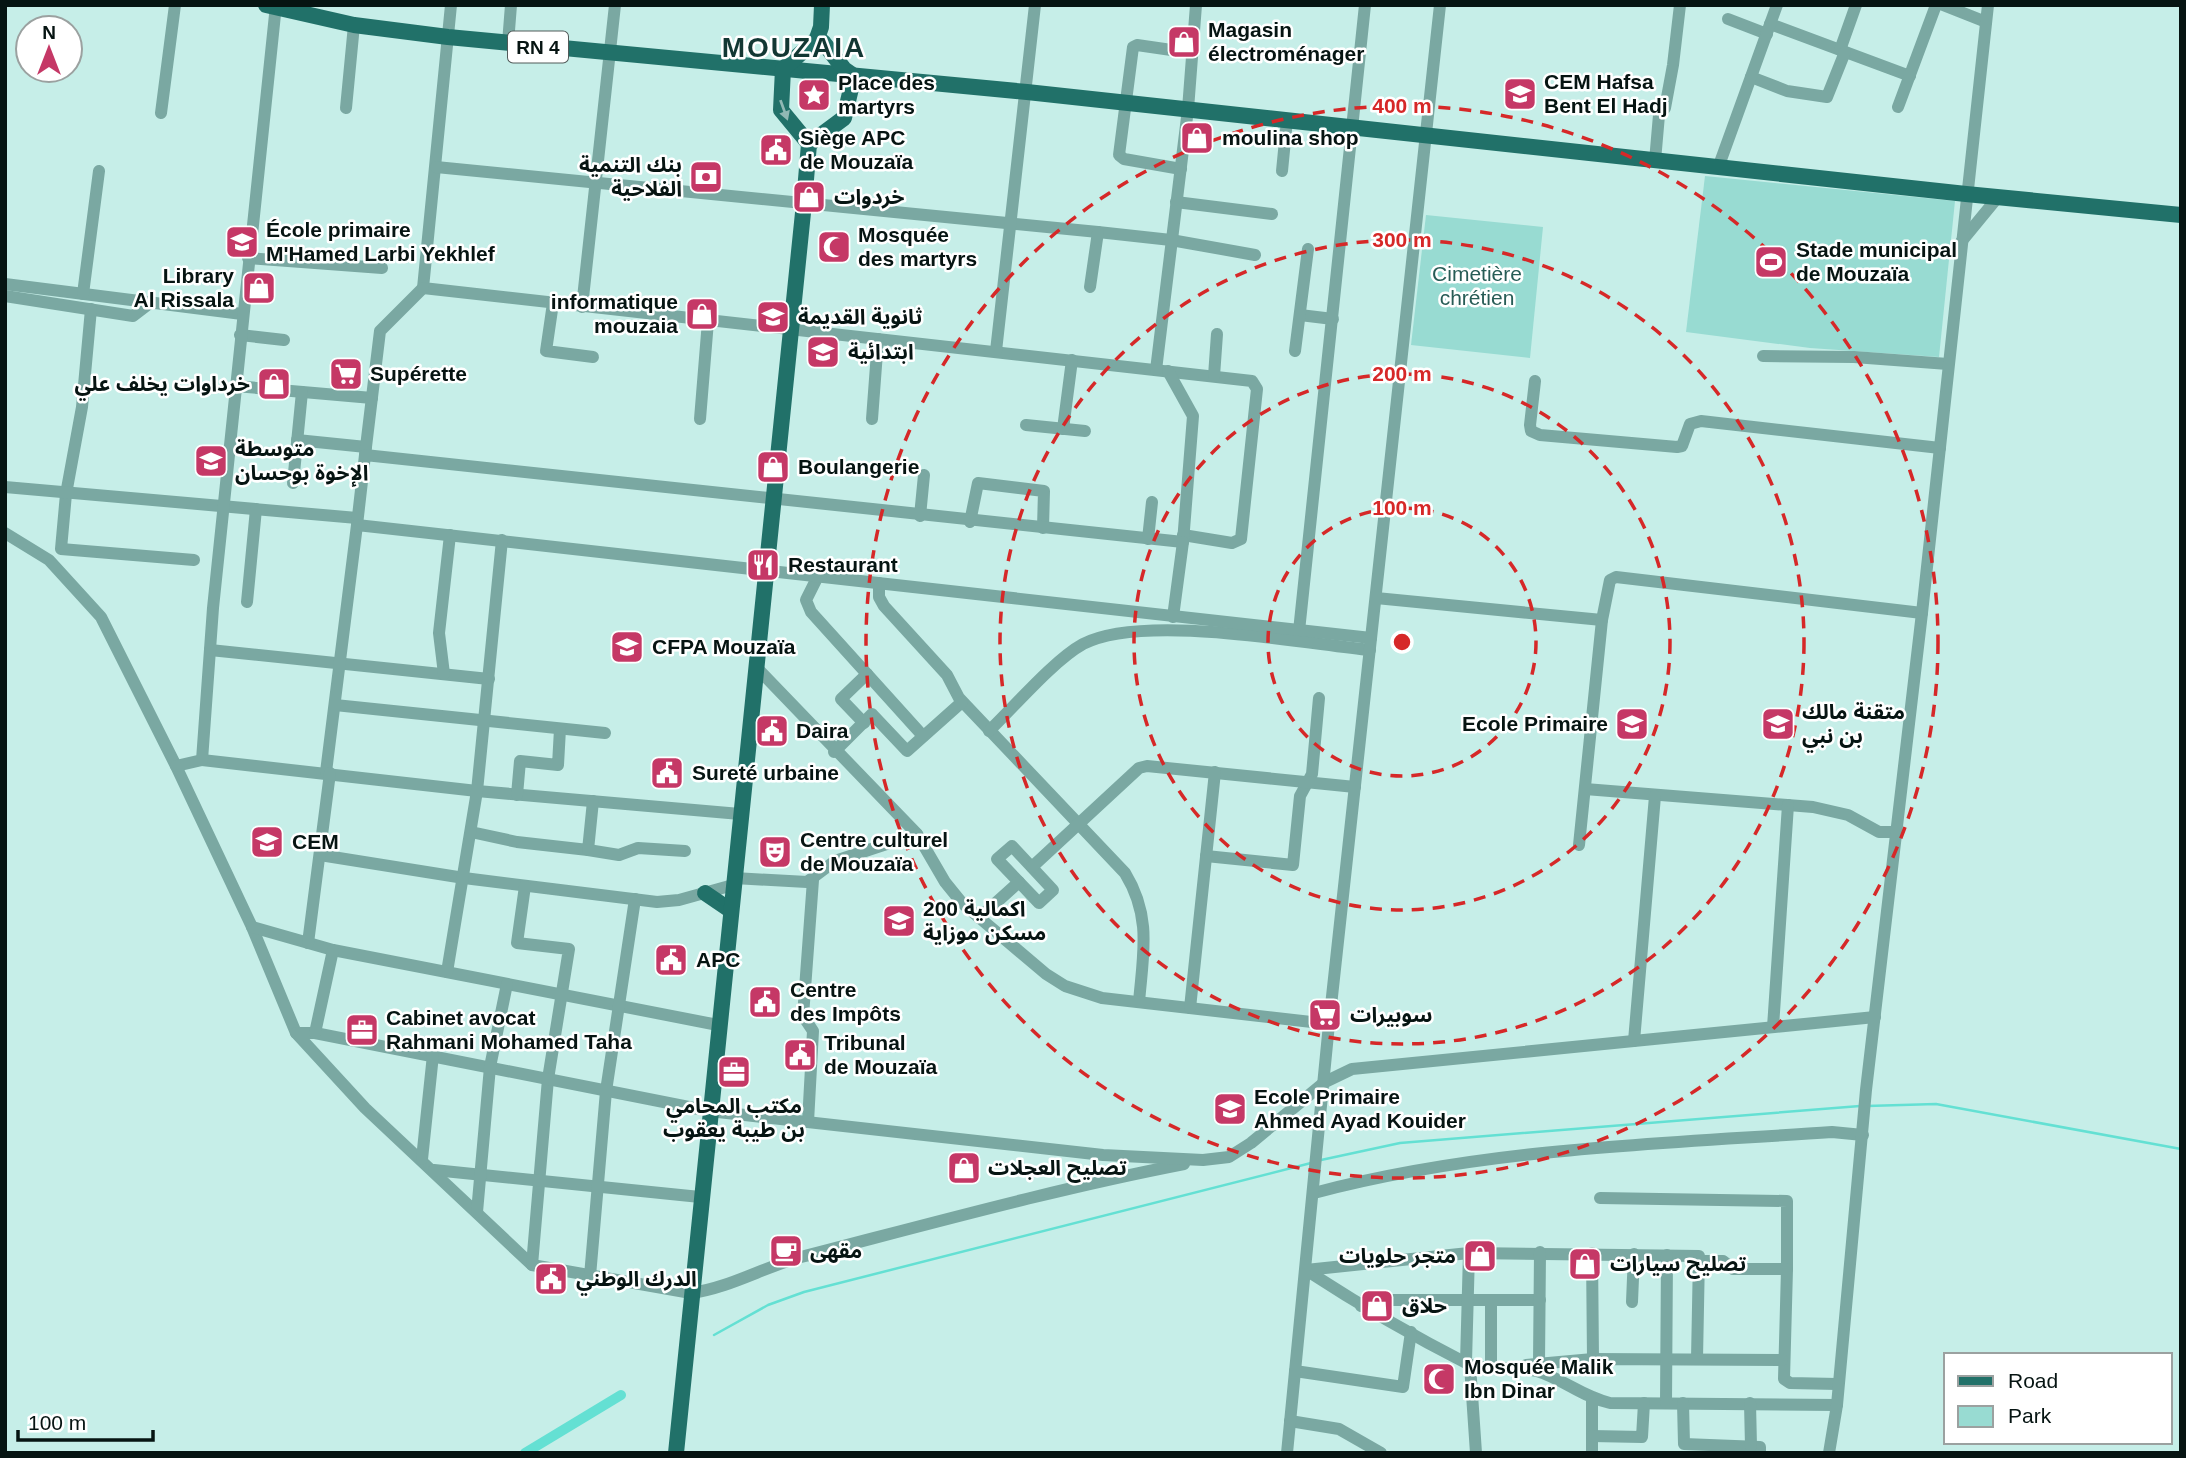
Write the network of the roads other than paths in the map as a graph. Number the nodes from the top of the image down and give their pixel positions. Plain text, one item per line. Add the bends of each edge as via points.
1 (175, 5) edge
2 (451, 5) edge
3 (512, 5) edge
4 (615, 5) edge
5 (822, 5) edge
6 (1035, 5) edge
7 (1196, 5) edge
8 (1365, 5) edge
9 (1440, 5) edge
10 (1680, 5) edge
11 (1777, 5) edge
12 (1856, 5) edge
13 (1936, 5) edge
14 (1943, 5) edge
15 (1987, 5) edge
16 (272, 6) edge
17 (1728, 19) dead end
18 (1986, 22) junction
19 (354, 25) junction
20 (1769, 29) junction
21 (448, 37) junction
22 (508, 43) junction
23 (1842, 51) junction
24 (1192, 53) junction
25 (611, 55) junction
26 (819, 56) junction
27 (783, 69) junction
28 (854, 76) junction
29 (1910, 76) junction
30 (1751, 77) junction
31 (1027, 92) junction
32 (1126, 102) junction
33 (1898, 107) dead end
34 (346, 108) dead end
35 (1188, 109) junction
36 (161, 113) dead end
37 (1287, 120) junction
38 (1354, 128) junction
39 (1426, 136) junction
40 (809, 144) junction
41 (1655, 161) junction
42 (436, 167) junction
43 (1718, 167) junction
44 (1181, 169) junction
45 (1282, 170) dead end
46 (99, 172) dead end
47 (597, 182) junction
48 (1966, 194) junction
49 (1998, 197) junction
50 (804, 202) junction
51 (1176, 202) junction
52 (1272, 214) dead end
53 (2181, 215) edge
54 (1013, 222) junction
55 (1098, 232) junction
56 (1171, 240) junction
57 (1961, 243) junction
58 (1308, 249) dead end
59 (1255, 255) dead end
60 (248, 258) junction
61 (382, 268) dead end
62 (5, 284) edge
63 (1090, 287) dead end
64 (423, 288) junction
65 (83, 294) junction
66 (5, 296) edge
67 (150, 303) junction
68 (552, 303) junction
69 (582, 307) junction
70 (91, 309) junction
71 (242, 314) junction
72 (1300, 315) junction
73 (1333, 318) junction
74 (708, 321) junction
75 (790, 330) junction
76 (1217, 334) dead end
77 (240, 335) junction
78 (878, 339) junction
79 (284, 340) dead end
80 (996, 351) junction
81 (1295, 351) dead end
82 (1763, 356) dead end
83 (593, 357) dead end
84 (1072, 360) junction
85 (1948, 364) junction
86 (1162, 371) junction
87 (1214, 376) junction
88 (1535, 381) dead end
89 (235, 386) junction
90 (302, 392) junction
91 (372, 398) junction
92 (700, 419) dead end
93 (873, 419) dead end
94 (1026, 425) dead end
95 (1063, 429) junction
96 (1085, 431) dead end
97 (297, 440) junction
98 (1940, 448) junction
99 (365, 451) junction
100 (924, 475) dead end
101 (293, 483) dead end
102 (5, 487) edge
103 (66, 494) junction
104 (773, 501) junction
105 (1152, 502) dead end
106 (223, 506) junction
107 (256, 509) junction
108 (920, 516) junction
109 (357, 521) junction
110 (970, 522) junction
111 (1043, 528) junction
112 (5, 533) edge
113 (450, 535) junction
114 (1148, 539) junction
115 (1183, 539) junction
116 (502, 540) junction
117 (194, 560) dead end
118 (765, 571) junction
119 (818, 576) junction
120 (879, 583) junction
121 (1376, 598) junction
122 (247, 603) dead end
123 (1922, 613) junction
124 (1173, 617) junction
125 (1602, 620) junction
126 (1299, 631) junction
127 (1371, 644) junction
128 (209, 650) junction
129 (340, 663) junction
130 (755, 667) junction
131 (444, 674) junction
132 (867, 674) junction
133 (489, 679) junction
134 (1319, 698) dead end
135 (962, 702) junction
136 (335, 705) junction
137 (485, 722) junction
138 (864, 723) junction
139 (560, 729) junction
140 (989, 732) junction
141 (605, 733) dead end
142 (923, 736) junction
143 (834, 751) junction
144 (202, 760) junction
145 (176, 766) junction
146 (1215, 772) junction
147 (328, 773) junction
148 (1309, 783) junction
149 (1355, 787) junction
150 (1585, 789) junction
151 (477, 791) junction
152 (517, 795) junction
153 (1655, 796) junction
154 (593, 801) junction
155 (1788, 805) junction
156 (740, 814) junction
157 (1077, 826) junction
158 (471, 832) junction
159 (1895, 832) junction
160 (917, 834) junction
161 (1579, 845) dead end
162 (588, 850) junction
163 (685, 851) dead end
164 (320, 855) junction
165 (1206, 856) junction
166 (1032, 867) junction
167 (464, 878) junction
168 (813, 880) junction
169 (733, 882) junction
170 (1019, 882) junction
171 (525, 886) junction
172 (705, 893) junction
173 (635, 899) junction
174 (730, 910) junction
175 (979, 918) junction
176 (252, 927) junction
177 (308, 943) junction
178 (333, 950) junction
179 (447, 972) junction
180 (507, 984) junction
181 (564, 995) junction
182 (1139, 1002) junction
183 (620, 1007) junction
184 (1190, 1008) junction
185 (1875, 1017) junction
186 (1329, 1024) junction
187 (718, 1025) junction
188 (1773, 1027) junction
189 (296, 1032) junction
190 (315, 1032) junction
191 (1634, 1041) junction
192 (433, 1055) junction
193 (490, 1067) junction
194 (548, 1079) junction
195 (1325, 1082) junction
196 (606, 1091) junction
197 (709, 1111) junction
198 (808, 1122) junction
199 (1863, 1128) junction
200 (422, 1159) junction
201 (1203, 1160) junction
202 (434, 1170) junction
203 (480, 1175) junction
204 (539, 1182) junction
205 (597, 1186) junction
206 (1314, 1193) junction
207 (700, 1197) junction
208 (1600, 1198) dead end
209 (477, 1212) junction
210 (1540, 1252) junction
211 (1469, 1253) junction
212 (1592, 1253) junction
213 (1634, 1254) junction
214 (1667, 1255) junction
215 (1699, 1261) junction
216 (532, 1265) junction
217 (1787, 1269) junction
218 (1306, 1270) junction
219 (590, 1276) junction
220 (691, 1293) junction
221 (1466, 1298) junction
222 (1491, 1300) junction
223 (1540, 1300) junction
224 (1633, 1303) dead end
225 (1362, 1306) junction
226 (1411, 1332) junction
227 (1593, 1359) junction
228 (1667, 1359) junction
229 (1697, 1359) junction
230 (1782, 1360) junction
231 (1539, 1363) junction
232 (1468, 1364) junction
233 (1491, 1366) junction
234 (1511, 1366) junction
235 (1295, 1371) junction
236 (1837, 1384) junction
237 (1592, 1399) junction
238 (1644, 1403) junction
239 (1666, 1403) junction
240 (1683, 1403) junction
241 (1750, 1403) junction
242 (1837, 1405) junction
243 (1290, 1421) junction
244 (1592, 1436) junction
245 (1756, 1450) edge
246 (676, 1453) edge
247 (1287, 1453) edge
248 (1381, 1453) edge
249 (1476, 1453) edge
250 (1592, 1453) edge
251 (1829, 1453) edge

1 - 36 street
2 - 21 street
3 - 22 street
4 - 25 street
5 - 26 main road
6 - 31 street
7 - 24 street
8 - 38 street
9 - 39 street
10 - 41 street
11 - 20 street
12 - 23 street
13 - 29 street
14 - 18 street
15 - 18 street
16 - 19 main road, RN 4
16 - 60 street
17 - 20 street
18 - 48 street
19 - 21 main road, RN 4
19 - 34 street
20 - 23 street
20 - 30 street
21 - 22 main road, RN 4
21 - 42 street
22 - 25 main road, RN 4
23 - 29 street
23 - 30 street via 1827,97 1787,91
24 - 32 street via 1137,44
24 - 35 street
25 - 27 main road, RN 4
25 - 47 street
26 - 27 main road, RN 4
26 - 27 main road
26 - 28 main road
26 - 28 main road
27 -> 40 main road via 781,110
28 - 31 main road
28 - 40 main road via 844,118
29 - 33 street
30 - 43 street
31 - 32 main road
31 - 54 street
32 - 35 main road
32 - 44 street via 1119,155
35 - 37 main road
35 - 44 street
37 - 38 main road
37 - 45 street
38 - 39 main road
38 - 73 street
39 - 41 main road
39 - 121 street
40 - 50 main road
41 - 43 main road
42 - 47 street
42 - 64 street
43 - 48 main road
44 - 51 street
46 - 65 street
47 - 50 street
47 - 69 street
48 - 49 main road
48 - 57 street
49 - 53 main road
49 - 57 street
50 - 54 street
50 - 75 main road
51 - 52 street
51 - 56 street
54 - 55 street
54 - 80 street
55 - 56 street
55 - 63 street
56 - 59 street
56 - 86 street
57 - 85 street
58 - 72 street
60 - 61 street
60 - 71 street
62 - 65 street
64 - 68 street
64 - 91 street via 380,331
65 - 67 street
66 - 70 street
67 - 70 street via 132,316
67 - 71 street
68 - 69 street
68 - 83 street via 546,351
69 - 74 street
70 - 103 street via 82,407
71 - 77 street
72 - 73 street
72 - 81 street
73 - 126 street
74 - 75 street
74 - 92 street
75 - 78 street
75 - 104 main road
76 - 87 street
77 - 79 street
77 - 89 street
78 - 80 street
78 - 93 street
80 - 84 street
82 - 85 street
84 - 86 street
84 - 95 street
85 - 98 street
86 - 87 street
86 - 115 street via 1193,416
87 - 115 street via 1252,381 1257,389 1241,539 1232,543
88 - 98 street via 1531,431 1540,435 1677,447 1682,446 1690,424 1701,421
89 - 90 street
89 - 106 street
90 - 91 street
90 - 97 street
91 - 99 street
94 - 95 street
95 - 96 street
97 - 99 street
97 - 101 street
98 - 123 street
99 - 104 street
99 - 109 street
100 - 108 street
102 - 103 street
103 - 106 street
103 - 117 street via 61,549
104 - 108 street
104 - 118 main road
105 - 114 street
106 - 107 street
106 - 128 street
107 - 109 street
107 - 122 street
108 - 110 street
109 - 113 street
109 - 129 street
110 - 111 street
110 - 111 street via 978,482 1044,491
111 - 114 street
112 - 145 street via 48,560 101,617
113 - 116 street
113 - 131 street via 439,633
114 - 115 street
115 - 124 street
116 - 118 street
116 - 133 street
118 - 119 street
118 - 130 main road
119 - 120 street
119 - 132 street via 807,606
120 - 124 street
120 - 135 street via 884,606 947,675
121 - 125 street
121 - 127 street
123 - 125 street via 1616,577 1610,580
123 - 159 street
124 - 126 street
125 - 150 street
126 - 127 street
127 - 140 street via 1168,629 1110,636 1081,645
127 - 149 street
128 - 129 street
128 - 144 street
129 - 131 street
129 - 136 street
130 - 143 street
130 - 156 main road
131 - 133 street
132 - 138 street via 841,699
132 - 142 street
133 - 137 street
134 - 148 street
135 - 140 street
135 - 142 street
136 - 137 street
136 - 147 street
137 - 139 street
137 - 151 street
138 - 142 street via 873,715 907,751
138 - 143 street
139 - 141 street
139 - 152 street via 558,765 520,761
140 - 157 street
143 - 160 street
144 - 145 street
144 - 147 street
145 - 176 street
146 - 148 street
146 - 157 street via 1154,765 1139,768
146 - 165 street
147 - 151 street
147 - 164 street
148 - 149 street
148 - 165 street via 1300,796 1293,865
149 - 186 street
150 - 153 street
150 - 161 street
151 - 152 street
151 - 158 street
152 - 154 street
153 - 155 street
153 - 191 street
154 - 156 street
154 - 162 street
155 - 159 street via 1833,810 1880,832
155 - 188 street
156 - 169 main road
157 - 166 street
157 - 182 street via 1125,873 1142,907 1145,927
158 - 162 street
158 - 167 street
159 - 185 street
160 - 168 street via 835,861
160 - 175 street via 945,882
162 - 163 street via 619,855 638,848
164 - 167 street
164 - 177 street
165 - 184 street
166 - 170 street via 1053,890 1039,903
166 - 170 street via 1012,846 998,859
167 - 171 street
167 - 179 street
168 - 169 street via 794,884
168 - 198 street via 803,1016 814,1037
169 - 172 street
169 - 174 main road
170 - 175 street
171 - 173 street
171 - 181 street via 517,943 569,948
172 - 173 street via 671,902
172 - 174 main road
173 - 183 street
174 - 187 main road
175 - 182 street via 1030,963 1065,986 1102,998
176 - 177 street
176 - 189 street
177 - 178 street
178 - 179 street
178 - 190 street
179 - 180 street
180 - 181 street
180 - 193 street
181 - 183 street
181 - 194 street
182 - 184 street
183 - 187 street
183 - 196 street
184 - 186 street
185 - 188 street
185 - 199 street
186 - 195 street
187 - 197 main road
188 - 191 street
189 - 190 street
189 - 200 street via 365,1108
190 - 192 street
191 - 195 street via 1352,1069
192 - 193 street
192 - 200 street
193 - 194 street
193 - 203 street
194 - 196 street
194 - 204 street
195 - 201 street via 1251,1143 1229,1157
195 - 206 street
196 - 197 street
196 - 205 street
197 - 198 street
197 - 207 main road
198 - 201 street via 1103,1155
199 - 206 street via 1533,1153 1376,1176
199 - 236 street
200 - 202 street
201 - 220 street via 1087,1183 787,1261 710,1291
202 - 203 street
202 - 209 street
203 - 204 street
203 - 209 street
204 - 205 street
204 - 216 street
205 - 207 street
205 - 219 street
206 - 218 street
207 - 220 main road
208 - 217 street via 1787,1201
209 - 216 street
210 - 211 street
210 - 212 street
210 - 223 street
211 - 218 street
211 - 221 street
212 - 213 street
212 - 227 street
213 - 214 street
213 - 224 street
214 - 215 street via 1699,1256
214 - 228 street
215 - 217 street via 1723,1261 1733,1269
215 - 229 street
216 - 219 street
217 - 230 street
218 - 225 street
218 - 235 street
219 - 220 street
220 - 246 main road
221 - 222 street
221 - 225 street via 1376,1300
221 - 232 street
222 - 223 street
222 - 233 street
223 - 231 street
225 - 226 street
226 - 232 street
226 - 235 street via 1403,1387
227 - 228 street
227 - 231 street
228 - 229 street
228 - 239 street
229 - 230 street
230 - 236 street via 1784,1379 1790,1383
231 - 234 street
232 - 233 street
232 - 249 street
233 - 234 street
234 - 237 street via 1539,1371
235 - 243 street
236 - 242 street
237 - 238 street
237 - 244 street
238 - 239 street
238 - 244 street via 1642,1437
239 - 240 street
240 - 241 street
240 - 245 street via 1684,1444
241 - 242 street
241 - 245 street
242 - 251 street
243 - 247 street
243 - 248 street via 1339,1429
244 - 250 street

